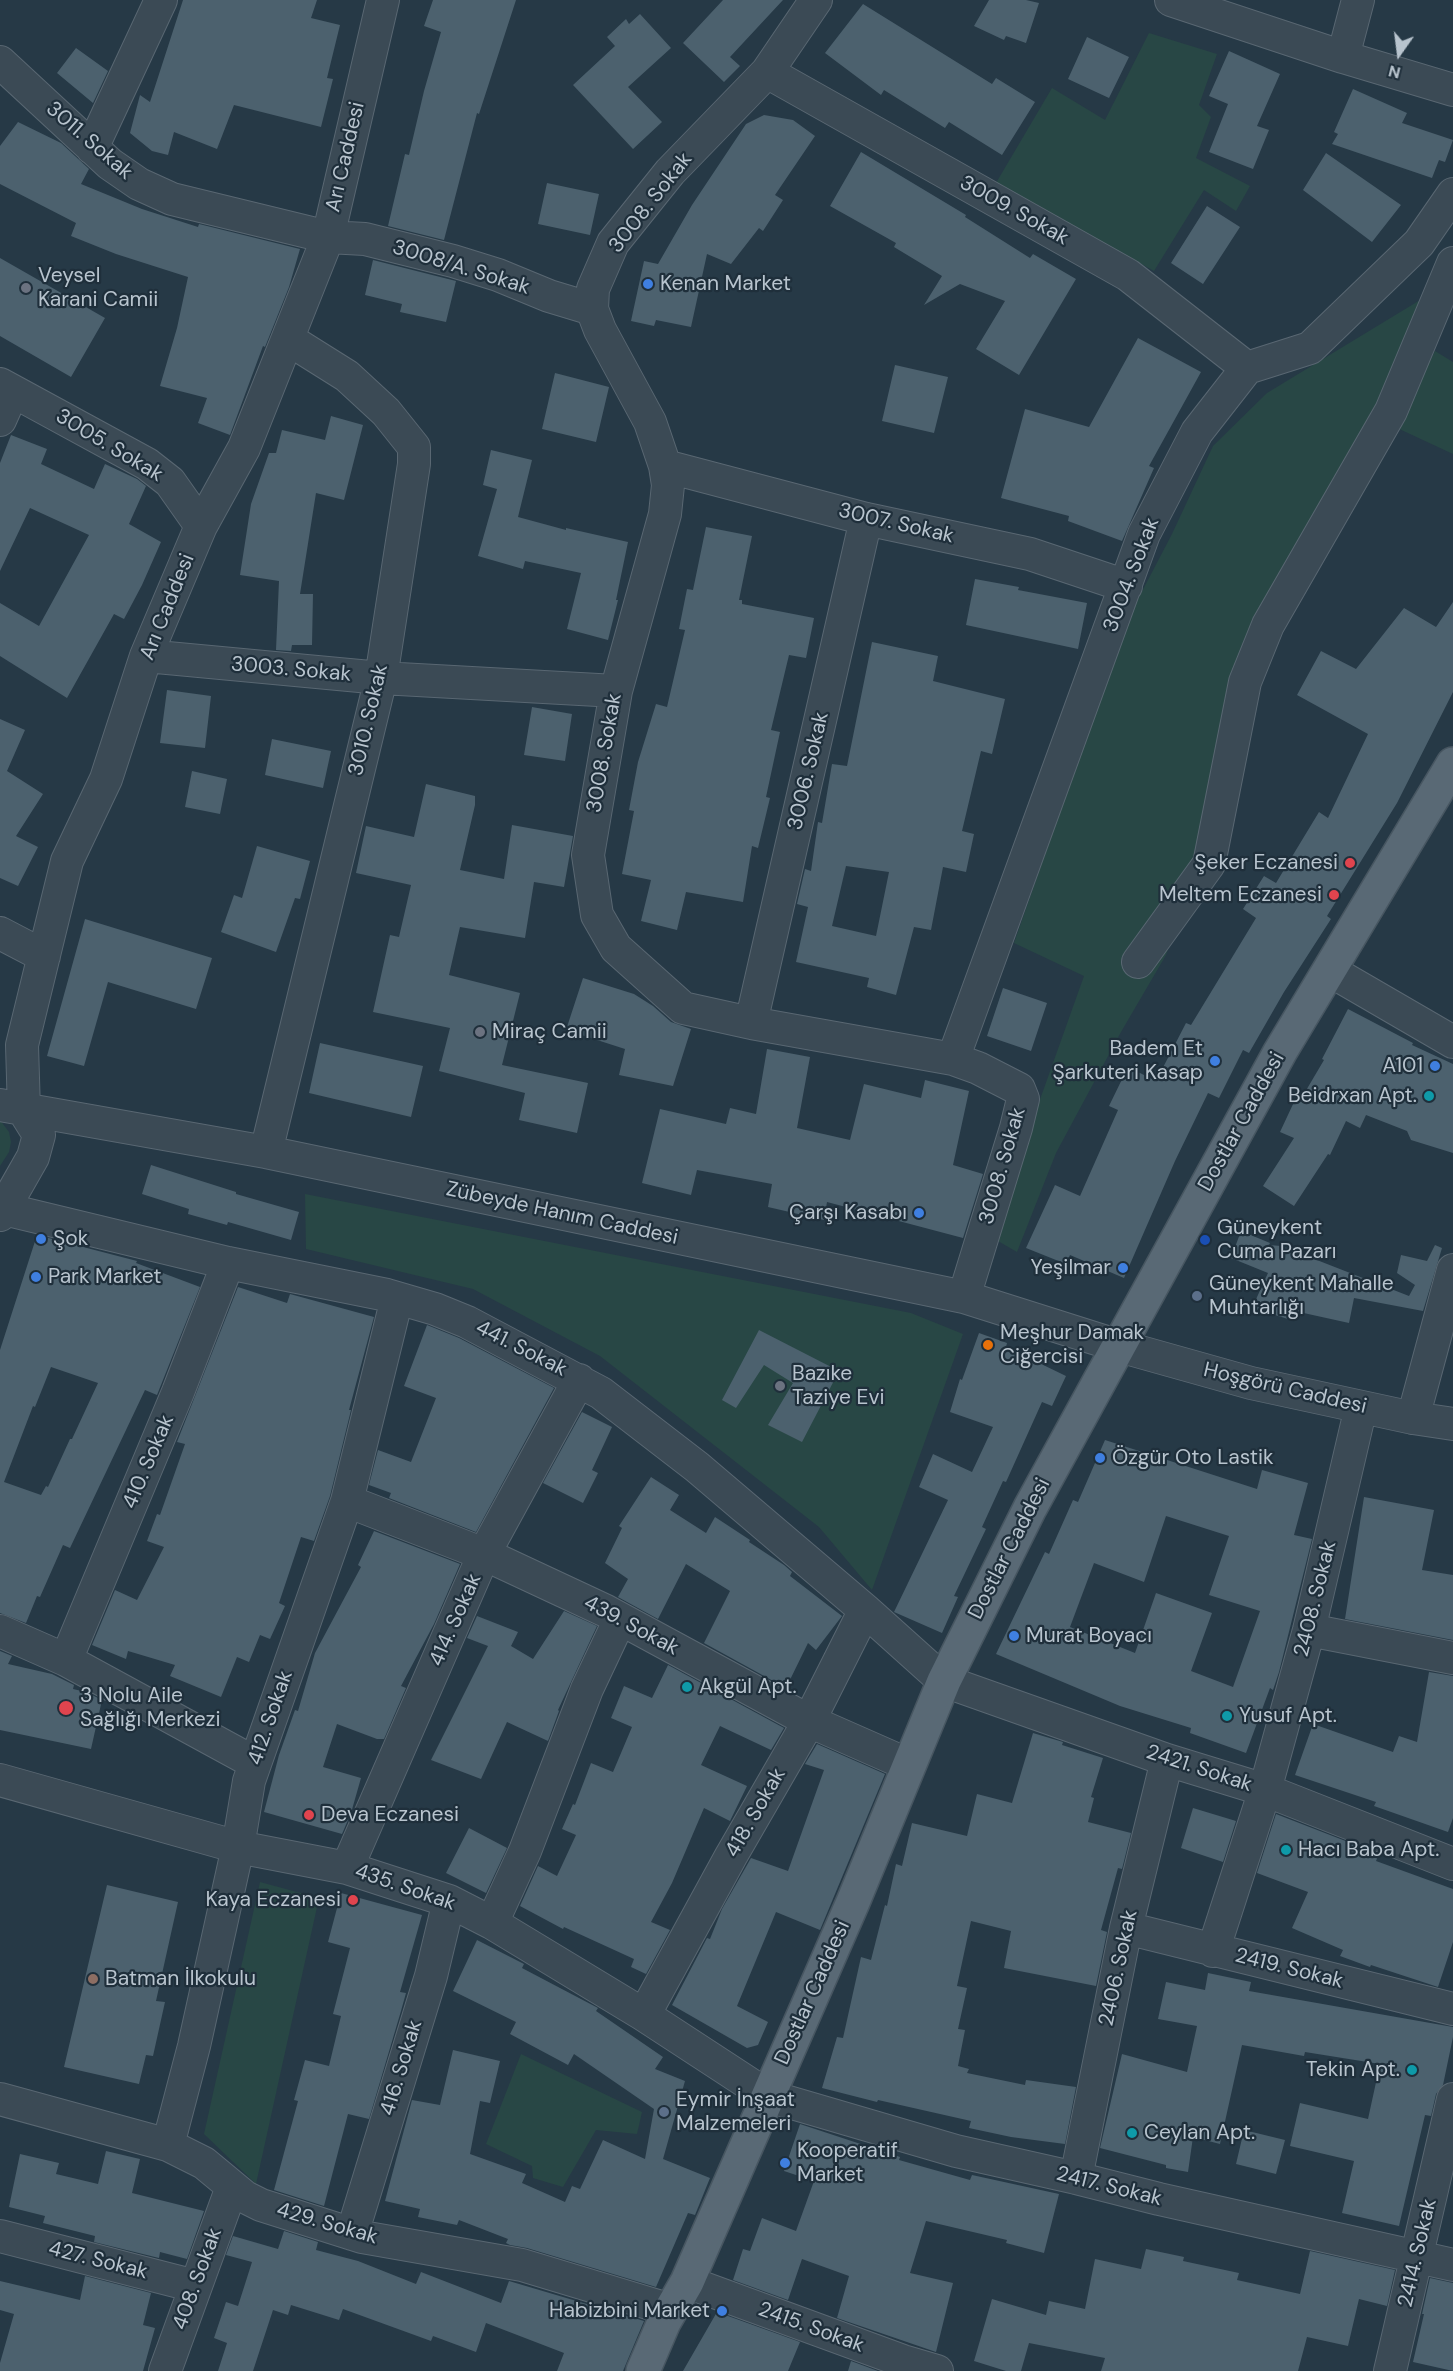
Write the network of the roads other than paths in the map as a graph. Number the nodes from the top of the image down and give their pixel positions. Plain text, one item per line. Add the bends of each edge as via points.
1 (161, 0) edge
2 (383, 0) edge
3 (816, 0) edge
4 (1171, 0) edge
5 (1358, 0) edge
6 (1343, 57) junction
7 (0, 62) edge
8 (767, 72) junction
9 (1453, 90) edge
10 (92, 148) junction
11 (1453, 194) edge
12 (328, 237) junction
13 (1453, 264) edge
14 (592, 309) junction
15 (288, 339) junction
16 (1247, 369) junction
17 (6, 388) edge
18 (0, 420) edge
19 (665, 466) junction
20 (866, 519) junction
21 (201, 526) junction
22 (1126, 586) junction
23 (147, 656) junction
24 (381, 678) junction
25 (616, 692) junction
26 (1453, 764) edge
27 (0, 933) edge
28 (44, 956) junction
29 (1138, 962) dead end
30 (1329, 970) junction
31 (751, 1023) junction
32 (1453, 1042) edge
33 (953, 1059) junction
34 (12, 1108) edge
35 (266, 1152) junction
36 (1, 1211) edge
37 (228, 1263) junction
38 (1453, 1270) edge
39 (964, 1297) junction
40 (397, 1298) junction
41 (1119, 1346) junction
42 (579, 1380) junction
43 (1362, 1407) junction
44 (1413, 1418) junction
45 (1453, 1424) edge
46 (347, 1501) junction
47 (484, 1554) junction
48 (865, 1610) junction
49 (620, 1619) junction
50 (0, 1630) edge
51 (1309, 1630) junction
52 (1453, 1658) edge
53 (66, 1660) junction
54 (944, 1681) junction
55 (809, 1721) junction
56 (1167, 1760) junction
57 (255, 1763) junction
58 (909, 1765) junction
59 (0, 1780) edge
60 (1265, 1790) junction
61 (238, 1847) junction
62 (1453, 1864) edge
63 (347, 1868) junction
64 (449, 1900) junction
65 (492, 1923) junction
66 (1126, 1928) junction
67 (1213, 1951) junction
68 (1453, 2008) edge
69 (644, 2015) junction
70 (768, 2096) junction
71 (0, 2099) edge
72 (1453, 2099) edge
73 (168, 2145) junction
74 (1076, 2178) junction
75 (232, 2187) junction
76 (352, 2234) junction
77 (0, 2236) edge
78 (1416, 2258) junction
79 (1453, 2265) edge
80 (195, 2286) junction
81 (679, 2296) junction
82 (901, 2366) edge
83 (165, 2371) edge
84 (643, 2371) edge
85 (937, 2371) edge
86 (1390, 2371) edge

1 - 10 street
2 - 12 street, Arı Caddesi
3 - 8 street, 3008. Sokak
4 - 6 street
5 - 6 street
6 - 9 street
7 - 10 street, 3011. Sokak
8 - 14 street, 3008. Sokak via 670,172 614,243 593,289
8 - 16 street, 3009. Sokak via 1128,275
10 - 12 street, 3011. Sokak via 139,184 172,199
11 - 16 street via 1419,243 1310,348
12 - 14 street, 3008/A. Sokak via 365,239 453,261
12 - 15 street, Arı Caddesi
13 - 29 street via 1391,411 1268,625 1245,682 1209,864
14 - 19 street, 3008. Sokak via 650,422
15 - 21 street, Arı Caddesi via 244,448
15 - 24 street, 3010. Sokak via 347,376 386,412 414,447
16 - 22 street, 3004. Sokak via 1197,432 1144,534
17 - 18 street
17 - 21 street, 3005. Sokak via 147,464 170,482
19 - 20 street, 3007. Sokak
19 - 25 street, 3008. Sokak via 665,514
20 - 22 street, 3007. Sokak via 1030,554
20 - 31 street, 3006. Sokak
21 - 23 street, Arı Caddesi
22 - 33 street, 3004. Sokak
23 - 24 street, 3003. Sokak
23 - 28 street, Arı Caddesi via 105,779 67,861
24 - 25 street, 3003. Sokak
24 - 35 street, 3010. Sokak
25 - 31 street, 3008. Sokak via 588,855 597,915 616,948 682,1008
26 - 30 main road, Dostlar Caddesi
27 - 28 street
28 - 34 street, Arı Caddesi via 22,1045
30 - 32 street
30 - 41 main road, Dostlar Caddesi
31 - 33 street, 3008. Sokak
33 - 39 street, 3008. Sokak via 1003,1079 1019,1089 1023,1099
34 - 35 street, Zübeyde Hanım Caddesi
34 - 36 street, Arı Caddesi via 39,1135 33,1156
35 - 39 street, Zübeyde Hanım Caddesi
36 - 37 street, 441. Sokak
37 - 40 street, 441. Sokak
37 - 53 street, 410. Sokak
38 - 44 street
39 - 41 street, Zübeyde Hanım Caddesi
40 - 42 street, 441. Sokak via 467,1322
40 - 46 street, 412. Sokak
41 - 43 street, Hoşgörü Caddesi via 1251,1383
41 - 54 main road, Dostlar Caddesi via 1030,1508
42 - 47 street, 414. Sokak
42 - 48 street, 441. Sokak via 698,1467
43 - 44 street, Hoşgörü Caddesi
43 - 51 street, 2408. Sokak
44 - 45 street, Hoşgörü Caddesi
46 - 47 street, 439. Sokak
46 - 57 street, 412. Sokak
47 - 49 street, 439. Sokak
47 - 63 street, 414. Sokak
48 - 54 street, 441. Sokak
48 - 55 street, 418. Sokak
49 - 55 street, 439. Sokak
49 - 65 street via 587,1689 525,1851
50 - 53 street
51 - 52 street
51 - 60 street, 2408. Sokak
53 - 57 street
54 - 56 street, 2421. Sokak
54 - 58 main road, Dostlar Caddesi
55 - 58 street, 439. Sokak
55 - 69 street, 418. Sokak
56 - 60 street, 2421. Sokak
56 - 66 street, 2406. Sokak
57 - 61 street, 412. Sokak
58 - 70 main road, Dostlar Caddesi
59 - 61 street, 435. Sokak
60 - 62 street, 2421. Sokak
60 - 67 street, 2408. Sokak
61 - 63 street, 435. Sokak
61 - 73 street, 412. Sokak
63 - 64 street, 435. Sokak
64 - 65 street, 435. Sokak
64 - 76 street, 416. Sokak via 431,1976
65 - 69 street, 435. Sokak
66 - 67 street, 2419. Sokak
66 - 74 street, 2406. Sokak
67 - 68 street, 2419. Sokak
69 - 70 street, 435. Sokak
70 - 74 street, 2417. Sokak via 956,2151
70 - 81 main road, Dostlar Caddesi
71 - 73 street, 429. Sokak
72 - 78 street, 2414. Sokak
73 - 75 street, 429. Sokak via 204,2163
74 - 78 street, 2417. Sokak
75 - 76 street, 429. Sokak via 261,2205
75 - 80 street, 408. Sokak
76 - 81 street, 429. Sokak
77 - 80 street, 427. Sokak
78 - 79 street, 2417. Sokak
78 - 86 street, 2414. Sokak
80 - 83 street, 408. Sokak
81 - 82 street, 2415. Sokak
81 - 84 main road, Dostlar Caddesi
82 - 85 street, 2415. Sokak

